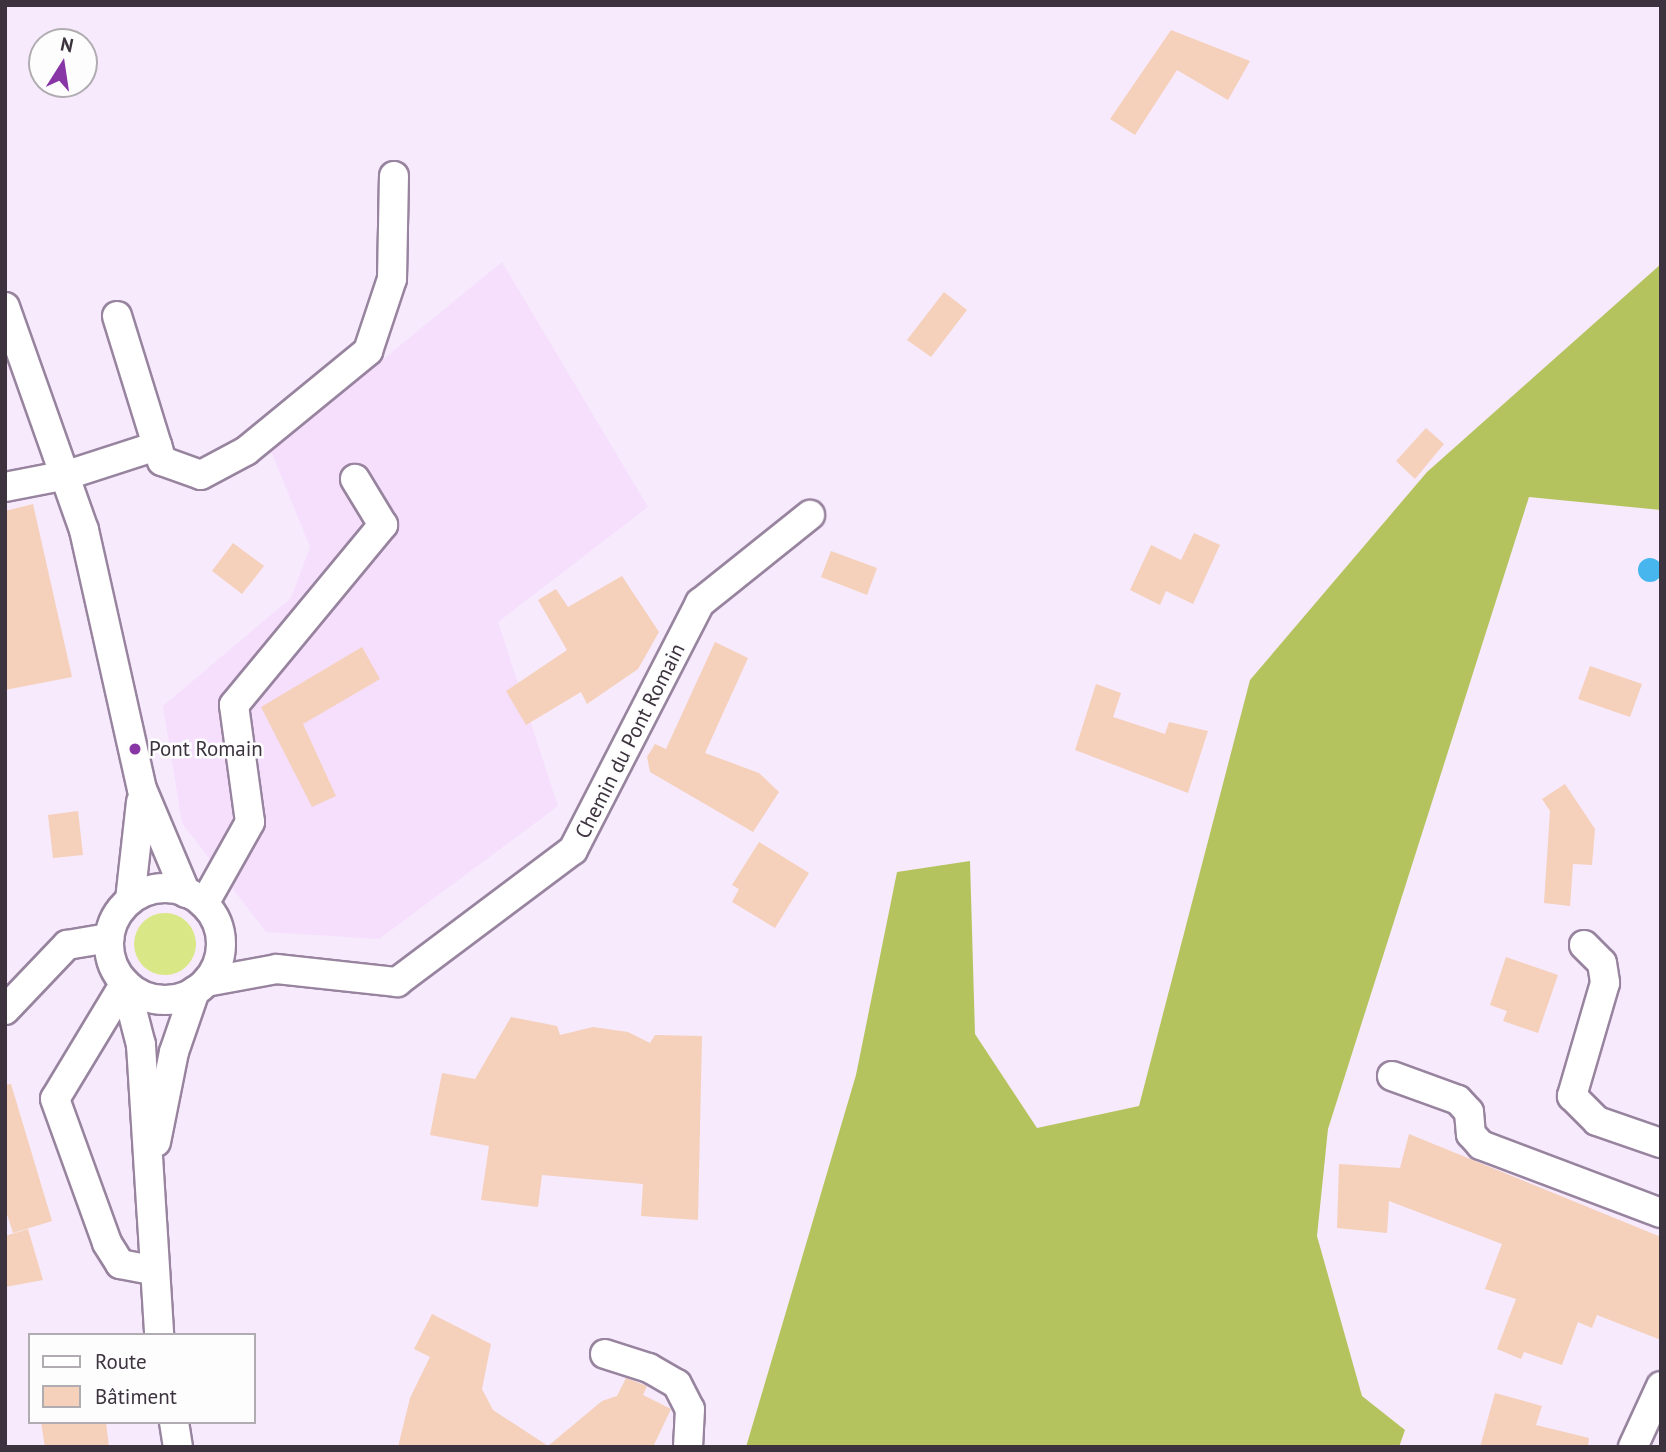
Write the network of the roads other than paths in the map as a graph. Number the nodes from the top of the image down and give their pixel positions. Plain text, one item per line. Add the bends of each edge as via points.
1 (394, 176) dead end
2 (5, 307) edge
3 (117, 316) dead end
4 (158, 446) junction
5 (67, 475) junction
6 (355, 479) dead end
7 (5, 488) edge
8 (810, 515) dead end
9 (142, 789) junction
10 (195, 898) junction
11 (130, 900) junction
12 (109, 938) junction
13 (221, 943) junction
14 (1584, 945) dead end
15 (277, 969) junction
16 (125, 983) junction
17 (201, 987) junction
18 (5, 1010) edge
19 (1392, 1076) dead end
20 (1661, 1143) edge
21 (148, 1183) junction
22 (1661, 1213) edge
23 (151, 1270) junction
24 (159, 1333) edge
25 (605, 1354) dead end
26 (1661, 1386) edge
27 (174, 1424) edge
28 (178, 1447) edge
29 (688, 1447) edge
30 (1633, 1447) edge

1 - 4 street via 392,279 368,351 246,451 201,475 162,461
2 - 5 street
3 - 4 street
4 - 5 street
5 - 7 street
5 - 9 street via 94,568
6 - 10 street via 383,525 234,705 250,822
8 - 15 street, Chemin du Pont Romain via 700,603 573,850 397,982
9 - 10 street
9 - 11 street
10 - 11 street via 157,889
10 - 13 street
11 - 12 street
12 - 16 street via 113,962
12 - 18 street via 67,945
13 - 15 street, Chemin du Pont Romain
13 - 17 street
14 - 20 street via 1602,963 1605,983 1572,1096 1597,1121
15 - 17 street, Chemin du Pont Romain
16 - 17 street via 151,998
16 - 21 street via 141,1045
16 - 23 street via 55,1099 107,1243 120,1264
17 - 21 street via 174,1052
19 - 22 street via 1458,1100 1469,1112 1471,1134 1482,1144
21 - 23 street
23 - 24 street
25 - 29 street via 649,1368 677,1384 690,1409
26 - 30 street
27 - 28 street

